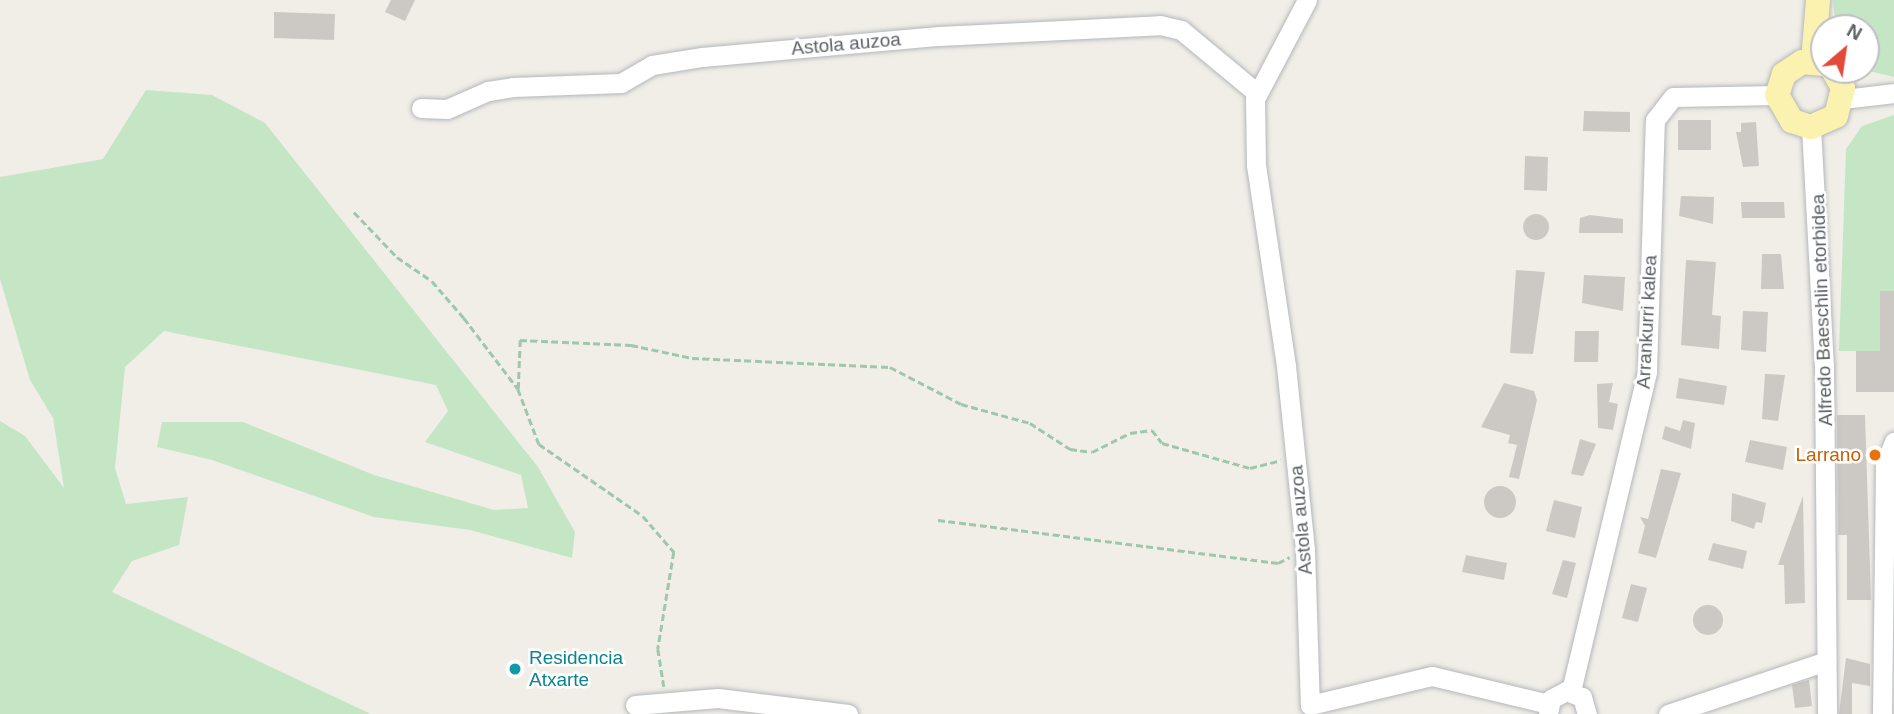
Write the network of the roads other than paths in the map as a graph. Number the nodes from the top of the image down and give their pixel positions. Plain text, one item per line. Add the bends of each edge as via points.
1 (1307, 0) edge
2 (1810, 65) edge
3 (1834, 84) edge
4 (1257, 93) junction
5 (1777, 95) junction
6 (1890, 95) edge
7 (1843, 99) junction
8 (421, 108) dead end
9 (1811, 127) junction
10 (1894, 442) edge
11 (1888, 522) edge
12 (1888, 581) edge
13 (1826, 661) junction
14 (1571, 691) junction
15 (1886, 704) edge
16 (635, 705) dead end
17 (1548, 709) edge
18 (1310, 710) edge
19 (848, 714) edge
20 (1587, 714) edge
21 (1668, 714) edge
22 (1827, 714) edge

1 - 4 street, Astola auzoa
2 - 5 main road via 1792,66
3 - 7 main road
4 - 8 street, Astola auzoa via 1181,30 1160,25 939,36 702,57 652,65 621,83 488,91 447,109
4 - 18 street, Astola auzoa via 1256,165 1305,549
5 - 9 main road via 1784,114
5 - 14 street, Arrankurri kalea via 1673,97 1655,120 1647,371
6 - 7 street
7 - 9 main road via 1836,116
9 - 13 street, Alfredo Baeschlin etorbidea via 1824,365
10 - 11 street via 1885,465
11 - 12 street
12 - 15 street
13 - 21 street
13 - 22 street, Alfredo Baeschlin etorbidea
14 - 17 street via 1555,695
14 - 20 street via 1582,697
16 - 19 street via 718,698
17 - 18 street, Astola auzoa via 1432,676

